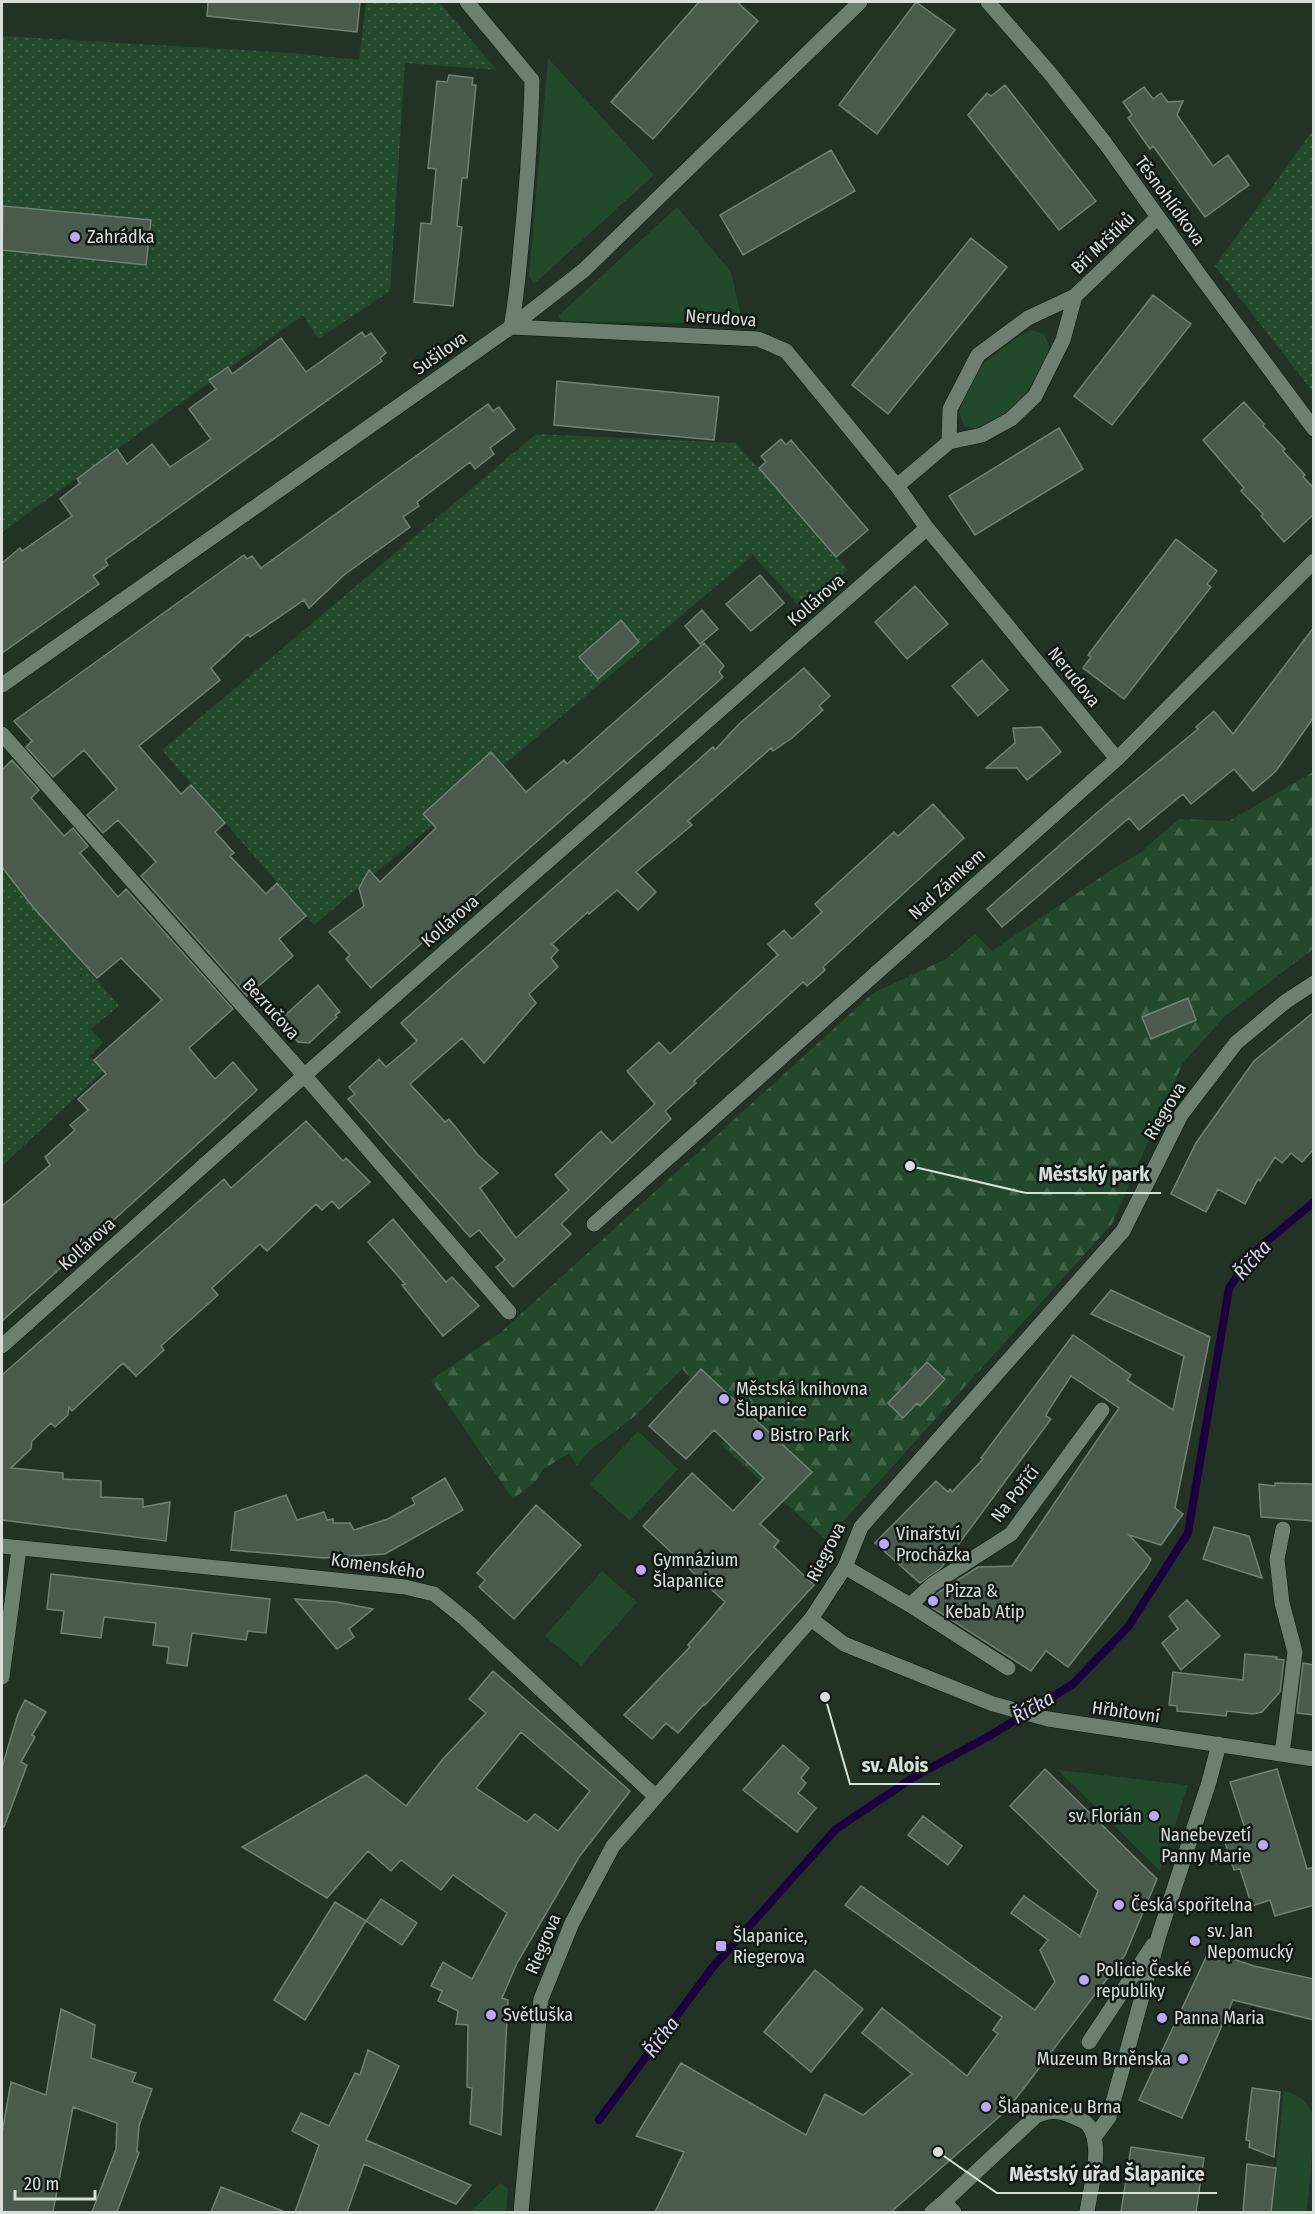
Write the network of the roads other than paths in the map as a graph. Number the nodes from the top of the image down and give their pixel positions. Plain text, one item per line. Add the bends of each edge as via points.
1 (467, 2) edge
2 (860, 2) edge
3 (988, 2) edge
4 (1157, 218) junction
5 (1075, 296) junction
6 (511, 327) junction
7 (1314, 429) edge
8 (950, 442) junction
9 (897, 486) junction
10 (927, 528) junction
11 (1314, 561) edge
12 (2, 685) edge
13 (2, 735) edge
14 (1117, 759) junction
15 (1314, 983) edge
16 (304, 1075) junction
17 (594, 1224) dead end
18 (509, 1312) dead end
19 (2, 1346) edge
20 (1102, 1410) dead end
21 (1283, 1528) dead end
22 (2, 1546) edge
23 (19, 1549) junction
24 (845, 1566) junction
25 (910, 1605) junction
26 (811, 1619) junction
27 (1008, 1668) dead end
28 (2, 1677) edge
29 (1219, 1744) junction
30 (1282, 1755) junction
31 (1314, 1759) edge
32 (655, 1796) junction
33 (1159, 1935) junction
34 (1089, 2042) dead end
35 (1095, 2136) junction
36 (949, 2207) edge
37 (521, 2212) edge
38 (932, 2212) edge
39 (1087, 2212) edge

1 - 6 street via 532,80 525,202
2 - 6 street, Sušilova via 584,270
3 - 4 street, Těsnohlídkova via 1105,143
4 - 5 street, Bří Mrštíků
4 - 7 street, Těsnohlídkova
5 - 8 street, Bří Mrštíků via 1063,340 1035,396 1011,419 992,430
5 - 8 street, Bří Mrštíků via 1028,318 978,355 950,409
6 - 9 street, Nerudova via 758,339 786,351
6 - 12 street, Sušilova
8 - 9 street, Bří Mrštíků
9 - 10 street, Nerudova
10 - 14 street, Nerudova
10 - 16 street, Kollárova
11 - 14 street, Nad Zámkem
13 - 16 street, Bezručova
14 - 17 street, Nad Zámkem
15 - 24 street, Riegrova via 1236,1043 1181,1114 1123,1231 861,1527
16 - 18 street, Bezručova
16 - 19 street, Kollárova
20 - 25 street, Na Poříčí via 1011,1534 933,1584
21 - 30 street via 1277,1559 1282,1603 1295,1652
22 - 23 street, Komenského
23 - 28 street
23 - 32 street, Komenského via 405,1587 434,1594 465,1618
24 - 25 street
24 - 26 street, Riegrova
25 - 27 street
26 - 29 street, Hřbitovní via 844,1644 993,1704 1048,1719
26 - 32 street, Riegrova
29 - 30 street, Hřbitovní
29 - 33 street
30 - 31 street, Hřbitovní
32 - 37 street, Riegrova via 614,1846 572,1923 541,1999
33 - 34 street
33 - 35 street via 1109,2117
35 - 36 street via 1085,2123 1056,2111 1036,2116
35 - 39 street
36 - 38 street

